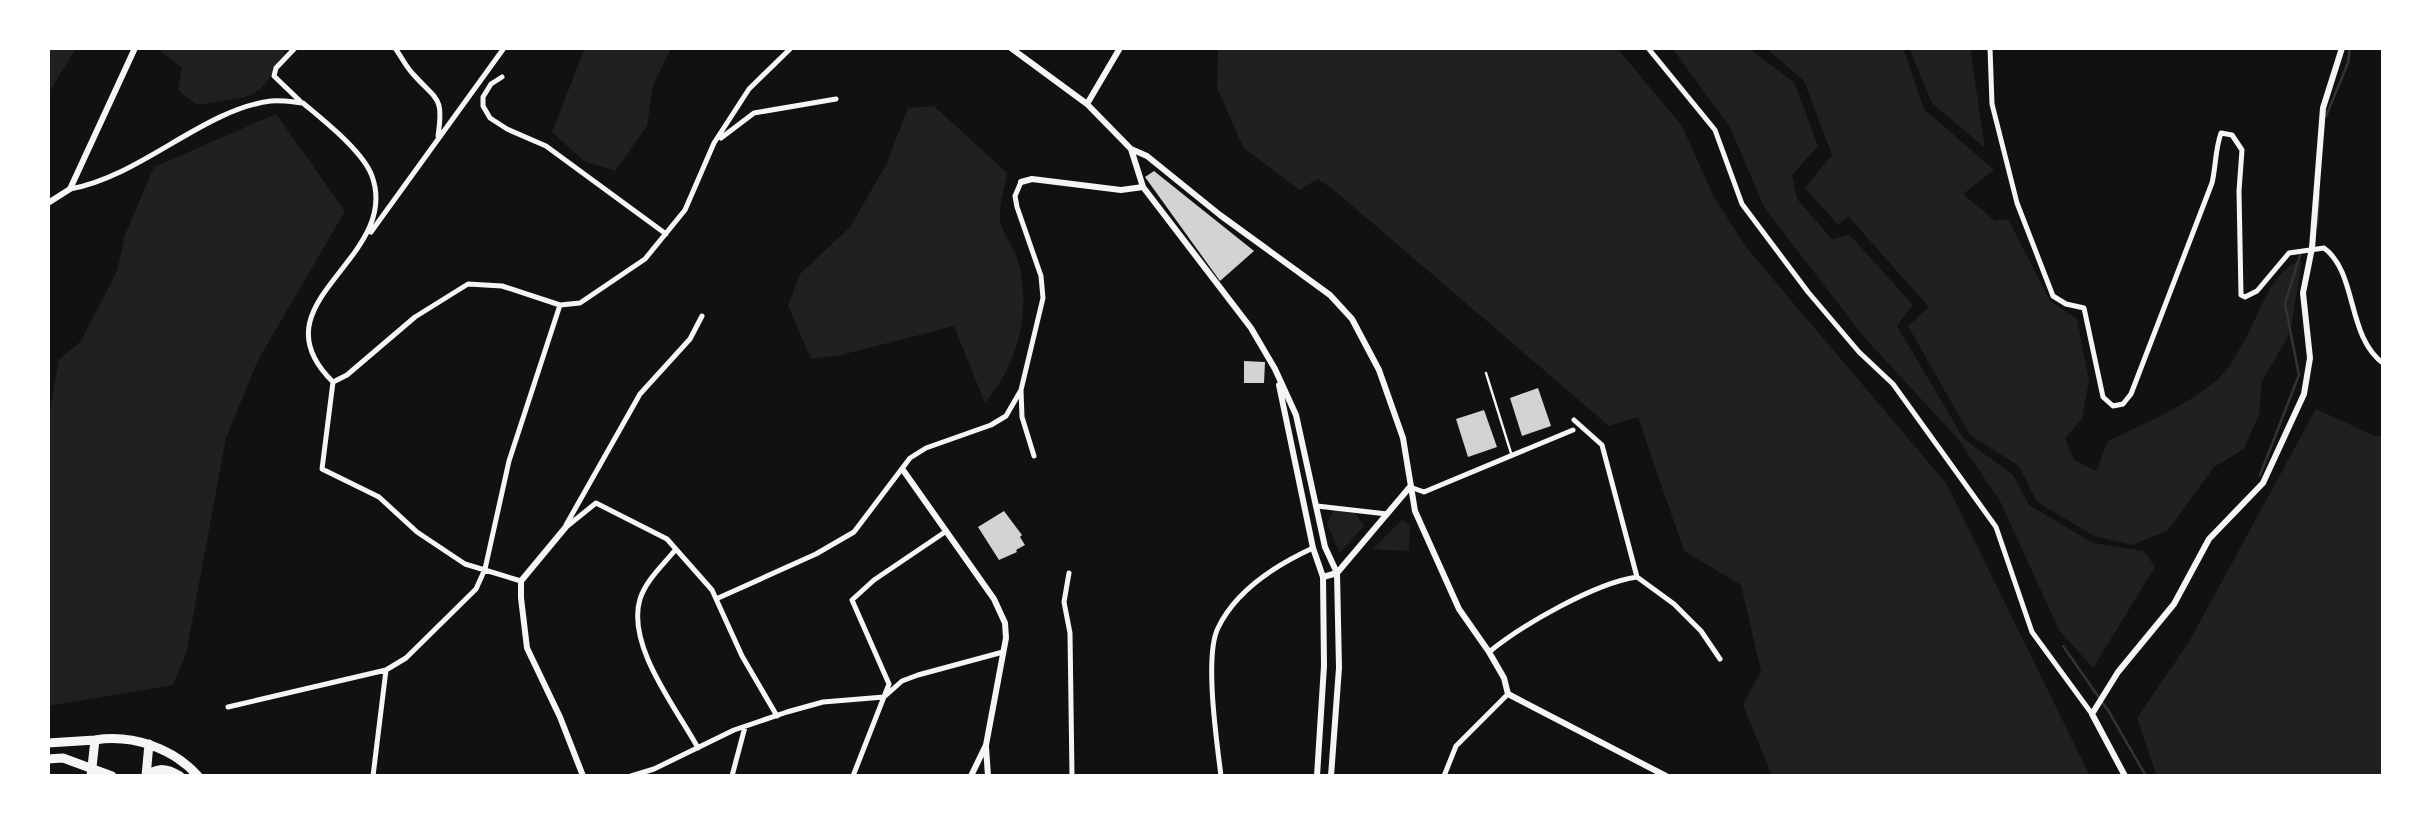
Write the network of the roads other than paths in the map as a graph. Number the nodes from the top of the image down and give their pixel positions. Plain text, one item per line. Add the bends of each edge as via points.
1 (135, 48) edge
2 (294, 48) edge
3 (395, 48) edge
4 (504, 48) edge
5 (791, 48) edge
6 (1011, 48) edge
7 (1120, 48) edge
8 (1648, 48) edge
9 (1990, 48) edge
10 (2342, 48) edge
11 (502, 77) dead end
12 (836, 99) dead end
13 (302, 103) junction
14 (1087, 104) junction
15 (438, 139) junction
16 (714, 143) junction
17 (1131, 148) junction
18 (1021, 182) joint
19 (1143, 187) junction
20 (70, 189) junction
21 (48, 203) edge
22 (370, 232) junction
23 (666, 234) junction
24 (2312, 248) junction
25 (560, 305) junction
26 (702, 316) dead end
27 (2384, 364) edge
28 (1276, 369) junction
29 (1486, 372) dead end
30 (333, 382) junction
31 (1021, 390) junction
32 (1574, 420) dead end
33 (1573, 430) dead end
34 (1512, 454) junction
35 (1034, 456) dead end
36 (903, 470) junction
37 (1410, 488) junction
38 (1317, 506) junction
39 (1387, 514) junction
40 (565, 528) junction
41 (946, 532) junction
42 (1312, 548) junction
43 (676, 549) junction
44 (485, 569) junction
45 (1337, 572) junction
46 (1068, 573) dead end
47 (1323, 577) junction
48 (1638, 577) junction
49 (521, 581) junction
50 (716, 598) junction
51 (1002, 652) junction
52 (1489, 652) junction
53 (1720, 659) dead end
54 (386, 670) junction
55 (1508, 694) junction
56 (884, 697) junction
57 (228, 707) dead end
58 (2094, 710) junction
59 (777, 716) junction
60 (745, 727) junction
61 (95, 740) junction
62 (48, 742) edge
63 (149, 744) junction
64 (986, 745) junction
65 (698, 748) junction
66 (48, 759) edge
67 (91, 774) edge
68 (112, 776) edge
69 (146, 776) edge
70 (180, 776) edge
71 (198, 776) edge
72 (374, 776) edge
73 (583, 776) edge
74 (632, 776) edge
75 (732, 776) edge
76 (853, 776) edge
77 (971, 776) edge
78 (988, 776) edge
79 (1072, 776) edge
80 (1221, 776) edge
81 (1317, 776) edge
82 (1331, 776) edge
83 (1444, 776) edge
84 (1666, 776) edge
85 (2125, 776) edge

1 - 20 street
2 - 13 street via 274,76
3 - 15 street via 440,106
4 - 15 street
5 - 16 street via 750,89
6 - 14 street
7 - 14 street
8 - 58 street via 1715,130 1742,204 1808,292 1893,384 1996,527 2032,632
9 - 24 street via 1992,104 2018,203 2053,296 2084,308 2103,398 2113,406 2131,394 2212,183 2221,133 2232,134 2242,150 2241,295 2257,291 2289,253
10 - 24 street via 2322,108
11 - 23 street via 483,97 490,118 546,146
12 - 16 street via 754,113
13 - 20 street via 271,101 234,112 96,184
13 - 22 street via 372,174
14 - 17 street
15 - 22 street
16 - 23 street via 685,210
17 - 19 street
17 - 37 street via 1330,294 1352,318 1390,398
18 - 19 street
18 - 31 street via 1017,207 1043,298
19 - 28 street
20 - 21 street
22 - 30 street via 309,322 309,348
23 - 25 street via 618,278 580,303
24 - 27 street via 2334,255 2370,354
24 - 58 street via 2303,293 2310,358 2304,394 2263,483 2209,539 2174,604
25 - 30 street via 502,286 468,284
25 - 44 street via 509,461
26 - 40 street via 690,340 640,394
28 - 38 street via 1296,414
28 - 42 street
29 - 34 lane
30 - 44 street via 322,469 379,497 465,564
31 - 35 street
31 - 36 street via 1006,416 926,448
32 - 48 street via 1602,445
33 - 34 street
34 - 37 street via 1424,492
36 - 41 street
36 - 50 street via 854,532
37 - 39 street
37 - 52 street via 1460,609
38 - 39 street
38 - 45 street
39 - 45 street
40 - 43 street via 596,503
40 - 49 street
41 - 51 street via 999,611 1006,638
41 - 56 street via 852,600 889,684
42 - 47 street
42 - 80 street via 1248,589 1217,629 1212,659
43 - 50 street
43 - 65 street via 646,586 638,617 651,667
44 - 49 street
44 - 54 street via 476,589
45 - 47 street
45 - 82 street
46 - 79 street
47 - 81 street
48 - 52 street via 1552,612
48 - 53 street via 1674,604
49 - 73 street via 527,648
50 - 59 street
51 - 56 street via 918,674
51 - 64 street
52 - 55 street
54 - 57 street
54 - 72 street
55 - 83 street via 1456,746
55 - 84 street
56 - 59 street via 823,702
56 - 76 street
58 - 85 street
59 - 60 street
60 - 65 street
60 - 75 street
61 - 62 main road
61 - 63 main road
61 - 67 main road
63 - 69 main road
63 - 71 main road
64 - 77 street
64 - 78 street
65 - 74 street
66 - 67 main road via 62,758
67 - 68 main road
69 - 70 main road via 168,769

